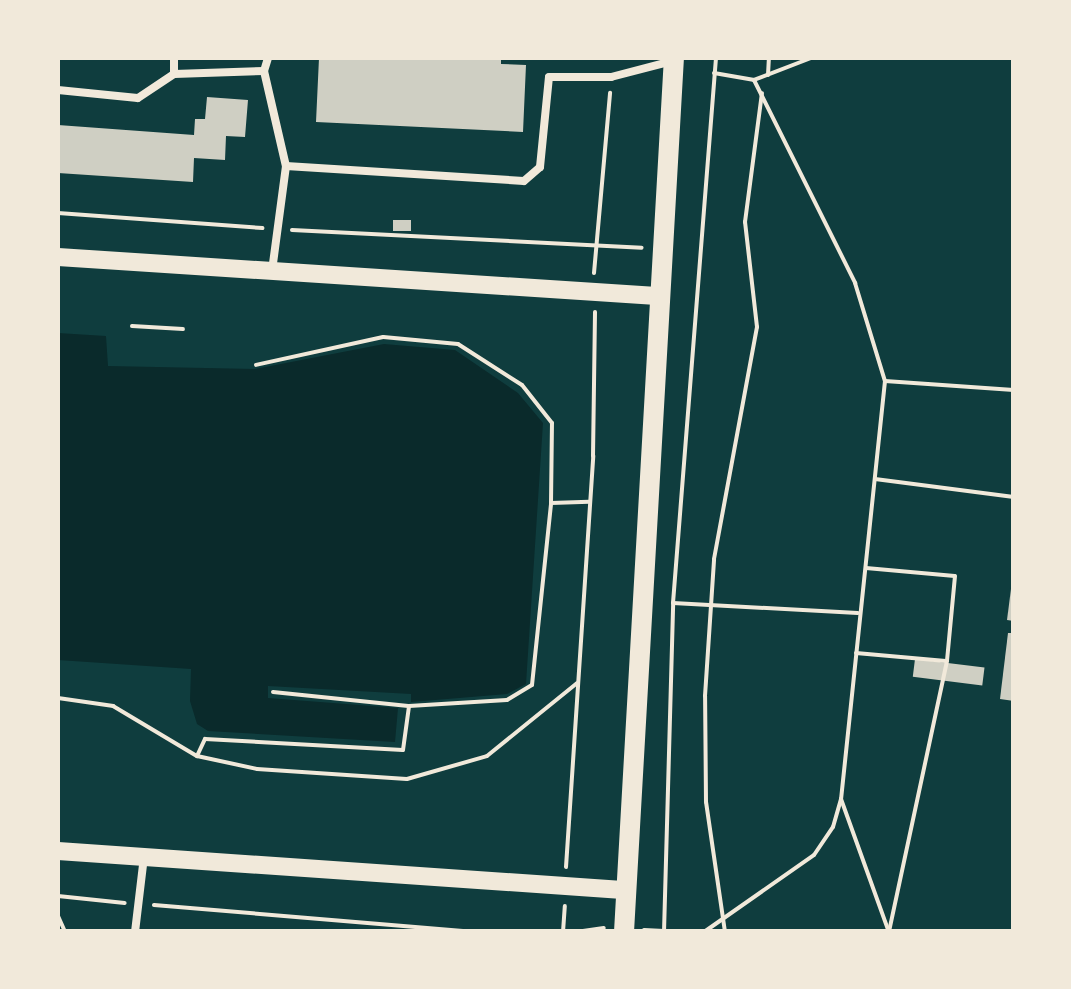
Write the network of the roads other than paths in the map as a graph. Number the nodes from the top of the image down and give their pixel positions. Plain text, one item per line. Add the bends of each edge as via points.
1 (174, 58) edge
2 (268, 58) edge
3 (674, 59) edge
4 (264, 71) junction
5 (174, 74) junction
6 (58, 90) edge
7 (286, 166) junction
8 (58, 257) edge
9 (272, 270) junction
10 (657, 296) junction
11 (58, 851) edge
12 (144, 857) junction
13 (624, 890) junction
14 (135, 932) edge
15 (624, 932) edge

1 - 5 lane
2 - 4 lane
3 - 7 lane via 611,77 549,77 540,167 524,181
3 - 10 main road
4 - 5 lane
4 - 7 lane
5 - 6 lane via 138,98
7 - 9 lane
8 - 9 street
9 - 10 street
10 - 13 main road
11 - 12 street
12 - 13 street
12 - 14 lane
13 - 15 main road

